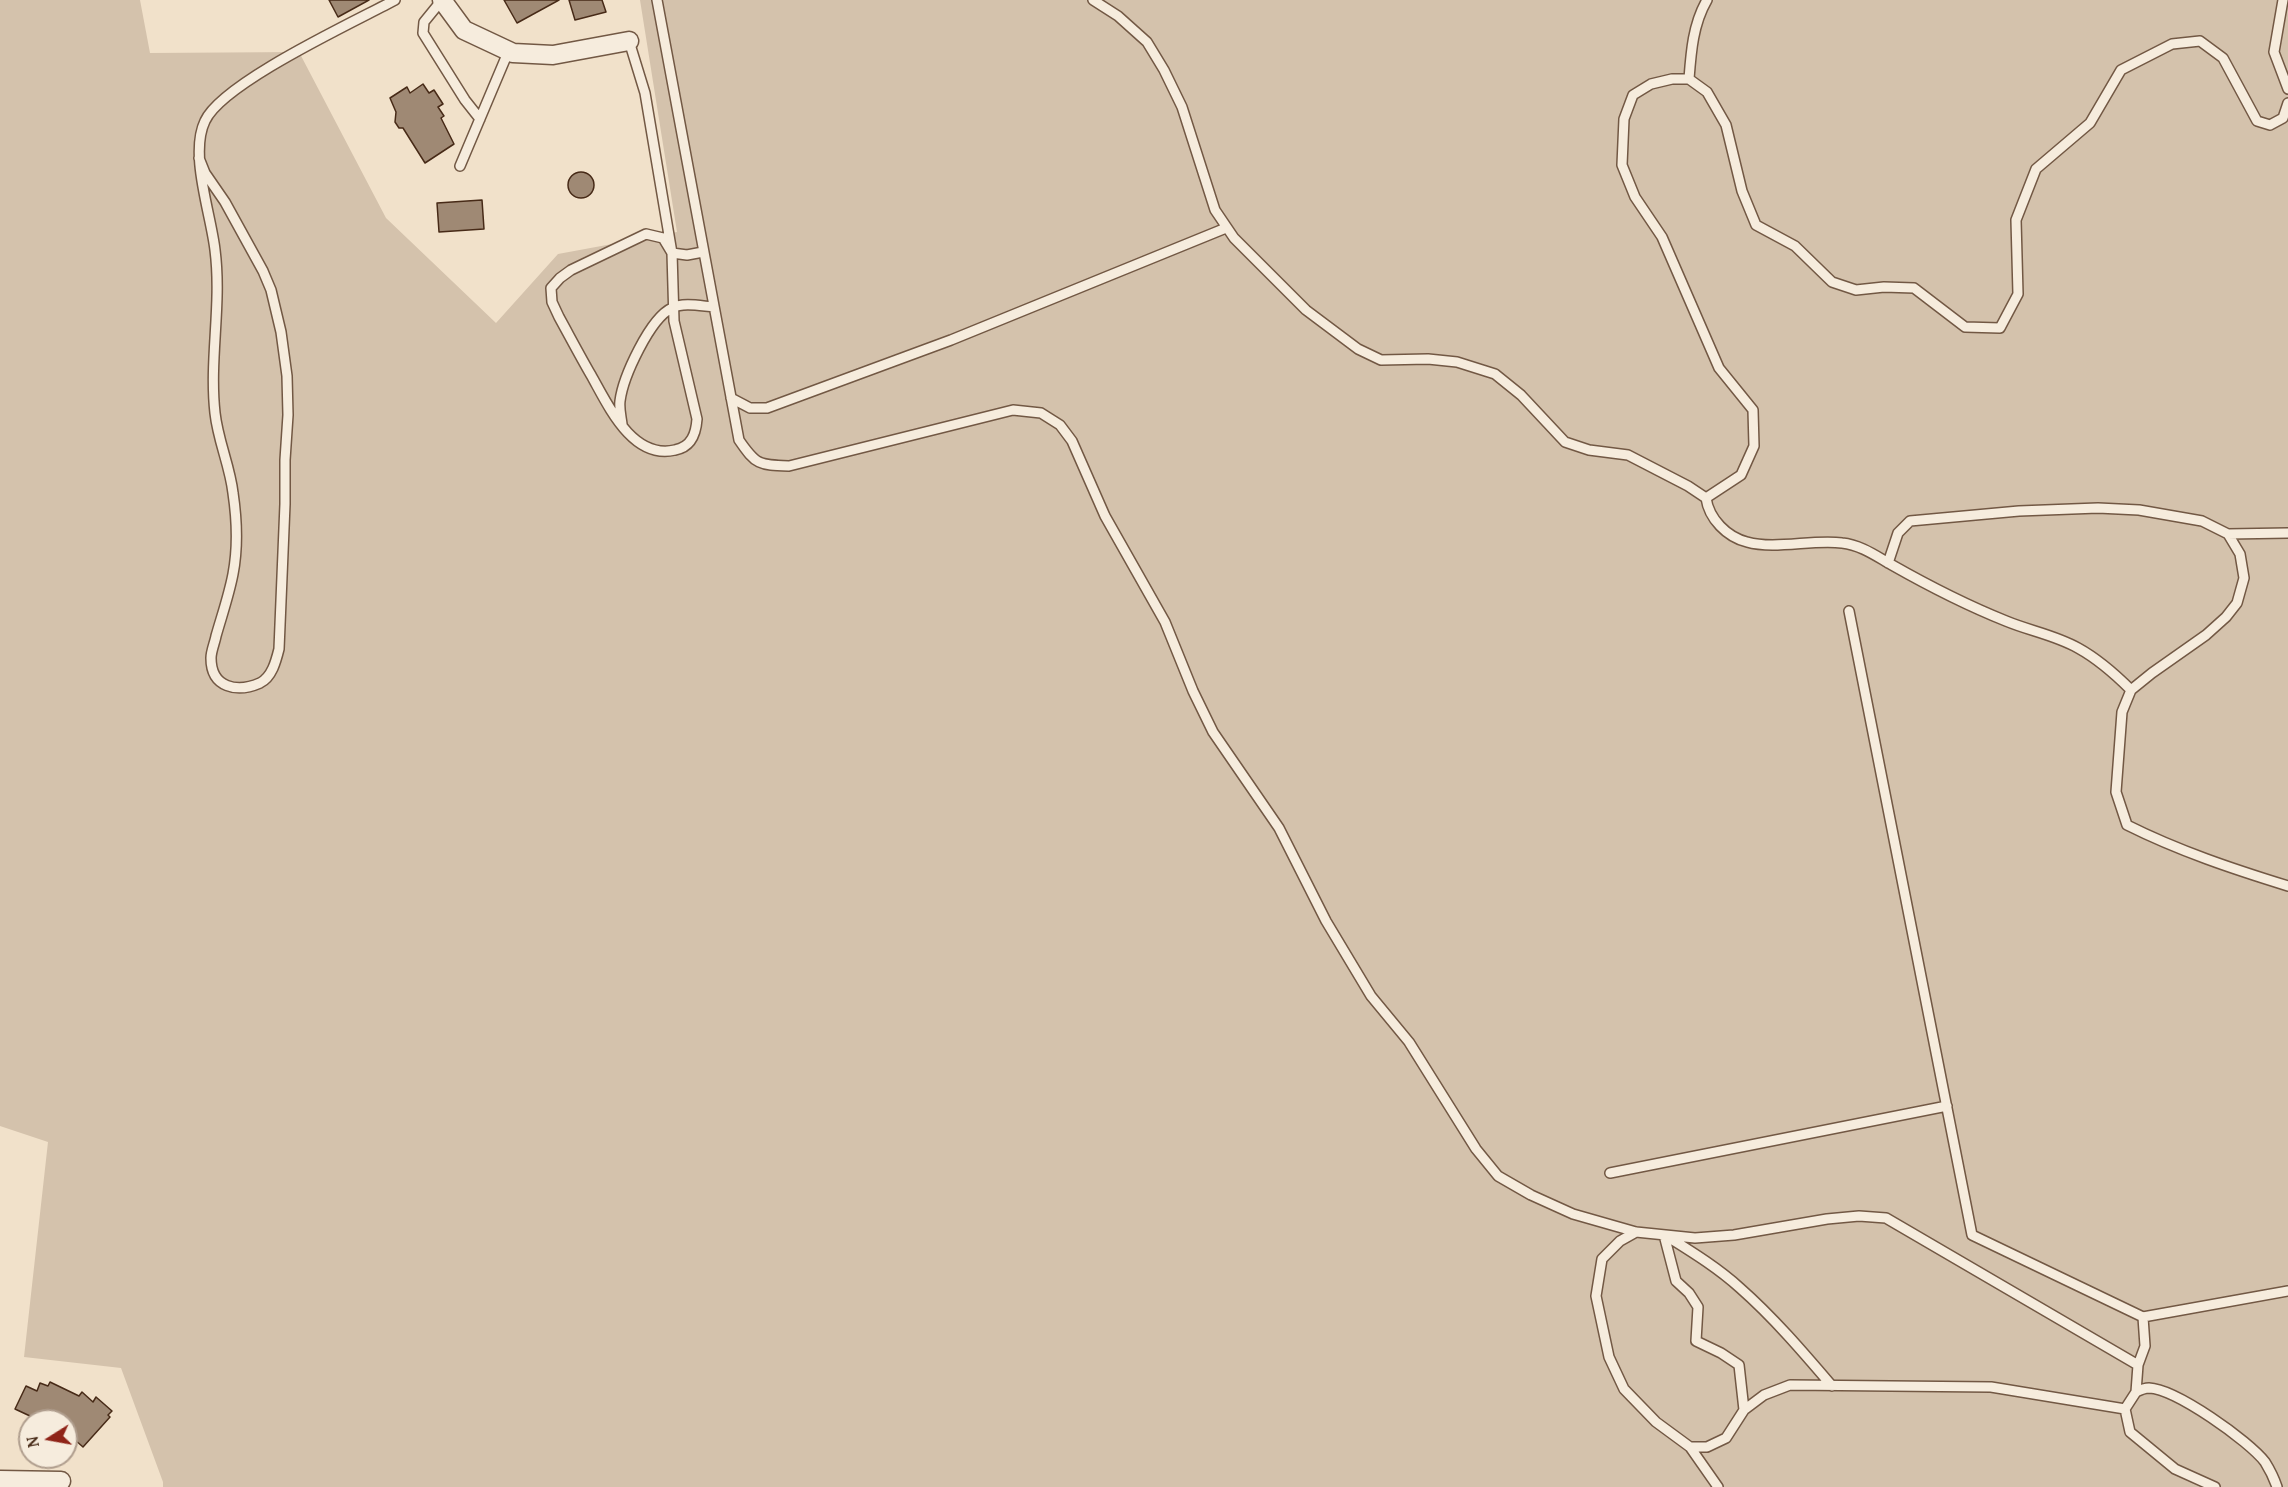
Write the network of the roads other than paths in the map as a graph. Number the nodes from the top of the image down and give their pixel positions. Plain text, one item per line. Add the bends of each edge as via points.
1 (395, 0) edge
2 (442, 0) edge
3 (657, 0) edge
4 (1093, 0) edge
5 (1707, 0) edge
6 (2283, 0) edge
7 (628, 41) joint
8 (509, 50) junction
9 (1689, 79) junction
10 (2288, 89) edge
11 (2288, 103) edge
12 (480, 119) junction
13 (199, 158) junction
14 (460, 166) dead end
15 (1227, 228) junction
16 (704, 252) junction
17 (672, 253) junction
18 (675, 306) junction
19 (714, 307) junction
20 (731, 398) junction
21 (622, 426) junction
22 (1706, 498) junction
23 (2288, 532) edge
24 (2228, 534) junction
25 (1888, 563) junction
26 (1849, 611) dead end
27 (2131, 690) junction
28 (2288, 886) edge
29 (1947, 1106) junction
30 (1610, 1173) dead end
31 (1636, 1232) junction
32 (1664, 1235) junction
33 (2288, 1291) edge
34 (2143, 1317) junction
35 (2138, 1365) junction
36 (1832, 1386) junction
37 (2136, 1392) junction
38 (2125, 1409) junction
39 (1744, 1410) junction
40 (1690, 1447) junction
41 (0, 1480) edge
42 (61, 1481) dead end
43 (1718, 1487) edge
44 (2215, 1487) edge
45 (2277, 1487) edge

1 - 13 lane via 229,93 205,120
2 - 8 street via 464,30
2 - 12 lane via 424,22 423,33
3 - 16 lane
4 - 15 lane via 1147,42 1164,70 1182,107 1215,210
5 - 9 lane via 1692,44
6 - 10 lane via 2274,52
7 - 8 street via 553,55
7 - 17 lane via 645,93
8 - 12 lane
9 - 11 lane via 1707,92 1726,125 1742,190 1756,225 1795,246 1832,282 1856,290 1914,288 1965,327 2000,327 2018,294 2016,220 2036,169 2090,123 2121,70 2172,44 2200,41 2223,58 2257,121 2270,125 2283,118
9 - 22 lane via 1651,84 1633,95 1624,119 1623,165 1635,197 1662,237 1719,369 1753,410 1754,447 1741,475
12 - 14 lane
13 - 13 lane via 217,281 215,414 233,492 236,539 233,574 211,658 216,675 226,686 237,689 265,680 279,649 287,376 271,290
15 - 20 lane via 962,335 767,408 750,408
15 - 22 lane via 1306,310 1358,349 1381,360 1457,362 1495,374 1521,395 1565,442 1628,455
16 - 17 lane
16 - 19 lane
17 - 18 lane
17 - 21 lane via 663,238 646,234 571,270 551,288 559,317
18 - 19 lane
18 - 21 lane via 662,314 627,378 620,399
18 - 21 lane via 674,321 697,419 696,434 677,450 662,451 645,446
19 - 20 lane
20 - 31 lane via 739,440 753,460 767,465 789,466 1013,410 1041,413 1060,425 1072,441 1105,516 1165,622 1213,732 1279,828 1326,921 1371,996 1409,1042 1476,1149 1498,1176 1531,1195 1573,1214
22 - 25 lane via 1707,508 1720,527 1746,542 1843,543 1873,552
23 - 24 lane
24 - 25 lane via 2202,521 2139,510 2019,511 1910,521 1898,533
24 - 27 lane via 2240,554 2244,579 2237,603 2206,635
25 - 27 lane via 1963,603 2078,648
26 - 29 lane
27 - 28 lane via 2122,712 2116,792 2127,825 2207,860
29 - 30 lane
29 - 34 lane via 1972,1235
31 - 32 lane
31 - 40 lane via 1602,1259 1596,1296 1609,1357 1624,1389 1656,1422
32 - 35 lane via 1695,1238 1827,1219 1886,1218
32 - 36 lane via 1739,1287
32 - 39 lane via 1676,1281 1698,1307 1696,1341 1739,1365
33 - 34 lane
34 - 35 lane via 2145,1346
35 - 37 lane
36 - 38 lane via 1991,1387
36 - 39 lane via 1790,1385 1764,1395
37 - 38 lane
37 - 45 lane via 2151,1388 2205,1414 2264,1461
38 - 44 lane via 2130,1432 2175,1469
39 - 40 lane via 1725,1438 1707,1447
40 - 43 lane
41 - 42 street

